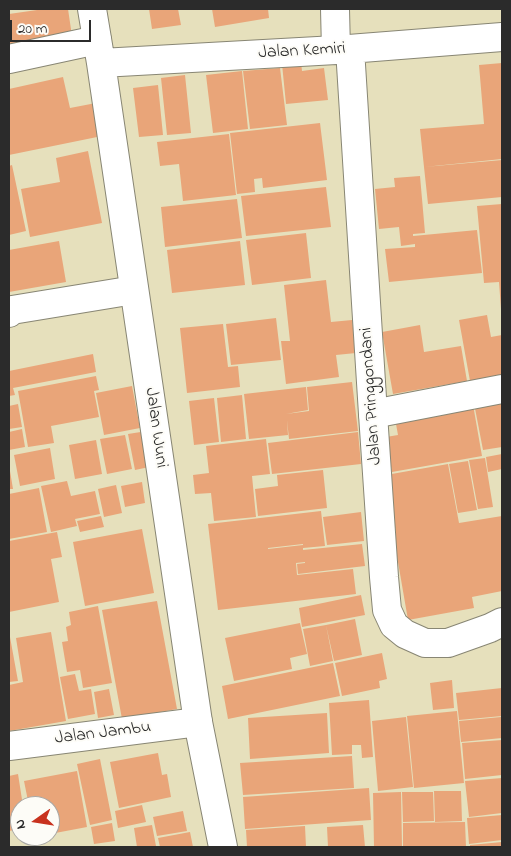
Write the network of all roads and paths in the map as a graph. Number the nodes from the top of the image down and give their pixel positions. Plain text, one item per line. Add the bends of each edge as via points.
1 (92, 9) edge
2 (335, 9) edge
3 (502, 37) edge
4 (343, 50) junction
5 (99, 52) junction
6 (9, 59) edge
7 (134, 290) junction
8 (9, 313) edge
9 (502, 389) edge
10 (372, 414) junction
11 (502, 622) edge
12 (198, 722) junction
13 (9, 746) edge
14 (223, 847) edge

1 - 5 street, Jalan Wuni
2 - 4 street, Jalan Pringgondani
3 - 4 street, Jalan Kemiri
4 - 5 street, Jalan Kemiri
4 - 10 street, Jalan Pringgondani
5 - 6 street, Jalan Kemiri
5 - 7 street, Jalan Wuni
7 - 8 street
7 - 12 street, Jalan Wuni
9 - 10 street
10 - 11 street, Jalan Pringgondani via 387,610 394,625 426,643 448,643
12 - 13 street, Jalan Jambu
12 - 14 street, Jalan Wuni

